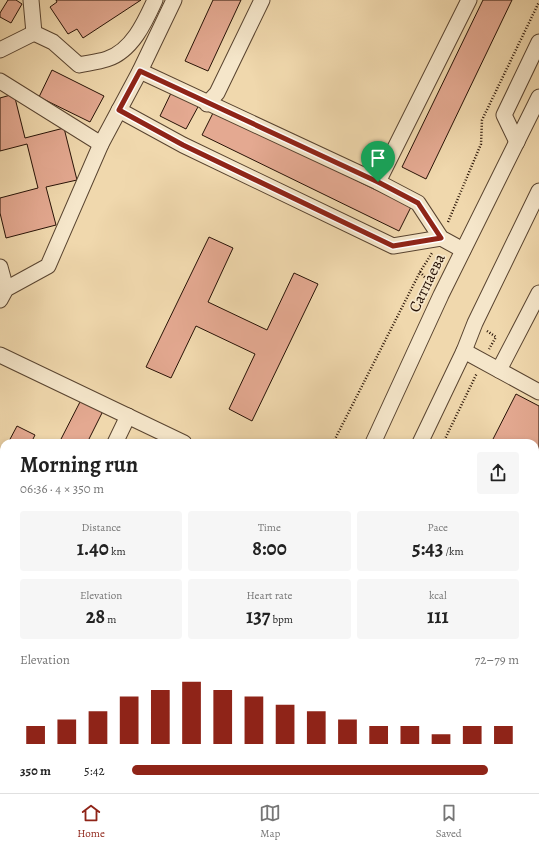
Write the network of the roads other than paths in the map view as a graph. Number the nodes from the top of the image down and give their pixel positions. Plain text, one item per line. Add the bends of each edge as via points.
1 (31, 0) edge
2 (155, 0) edge
3 (174, 0) edge
4 (262, 0) edge
5 (469, 0) edge
6 (34, 33) junction
7 (539, 42) edge
8 (0, 50) edge
9 (140, 71) junction
10 (0, 81) edge
11 (539, 97) edge
12 (207, 104) junction
13 (119, 110) junction
14 (517, 142) junction
15 (101, 144) junction
16 (378, 182) junction
17 (539, 191) edge
18 (441, 238) junction
19 (463, 250) junction
20 (0, 267) edge
21 (539, 293) edge
22 (3, 294) edge
23 (464, 352) junction
24 (0, 355) edge
25 (499, 370) junction
26 (539, 392) edge
27 (128, 416) junction
28 (117, 439) edge
29 (176, 439) edge
30 (375, 439) edge
31 (422, 439) edge

1 - 6 street
2 - 6 street via 146,21 126,48 108,59 79,65 53,42
3 - 9 street
4 - 12 street via 217,93
5 - 16 street
6 - 8 street
7 - 14 street via 504,115
9 - 12 street
9 - 13 street
10 - 15 street
11 - 14 street, Сатпаева
12 - 16 street
13 - 15 street
13 - 18 street via 183,145 393,246
14 - 19 street, Сатпаева
15 - 22 street via 48,266
16 - 18 street via 418,203
17 - 23 street via 475,323
18 - 19 street
19 - 30 street, Сатпаева
20 - 22 street
21 - 25 street
23 - 25 street
23 - 31 street
24 - 27 street
25 - 26 street
27 - 28 street
27 - 29 street

